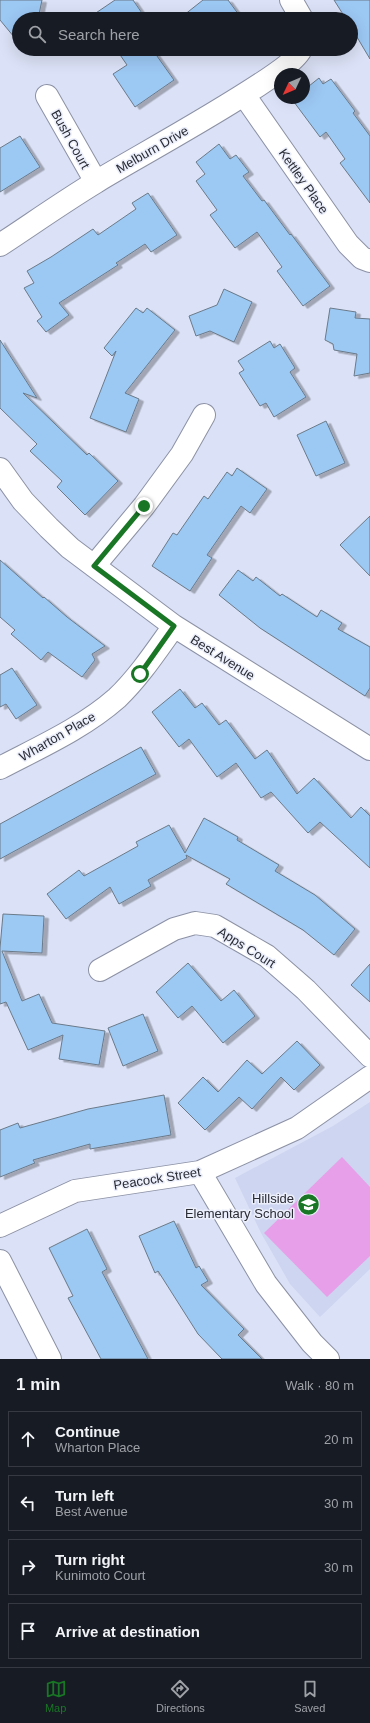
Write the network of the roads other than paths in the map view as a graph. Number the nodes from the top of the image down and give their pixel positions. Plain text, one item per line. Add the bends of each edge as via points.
1 (291, 0) edge
2 (298, 12) edge
3 (296, 56) edge
4 (244, 95) junction
5 (47, 96) dead end
6 (96, 182) junction
7 (0, 245) edge
8 (370, 260) edge
9 (204, 415) dead end
10 (0, 469) edge
11 (94, 566) junction
12 (174, 626) junction
13 (370, 749) edge
14 (0, 768) edge
15 (100, 970) dead end
16 (370, 1056) edge
17 (370, 1077) edge
18 (200, 1172) junction
19 (0, 1226) edge
20 (0, 1261) edge
21 (50, 1359) edge
22 (328, 1359) edge

1 - 2 street
3 - 4 street, Melburn Drive via 289,64
4 - 6 street, Melburn Drive
4 - 8 street, Kettley Place via 348,244 362,258
5 - 6 street, Bush Court
6 - 7 street, Melburn Drive
9 - 11 street via 182,454 144,506
10 - 11 street, Best Avenue via 23,501 49,528
11 - 12 street, Best Avenue
12 - 13 street, Best Avenue
12 - 14 street, Wharton Place via 140,674 117,698 88,721
15 - 16 street, Apps Court via 174,929 195,923 215,926 267,956 306,990
17 - 18 street, Peacock Street via 297,1128
18 - 19 street, Peacock Street via 75,1191
18 - 22 street via 266,1284
20 - 21 street

